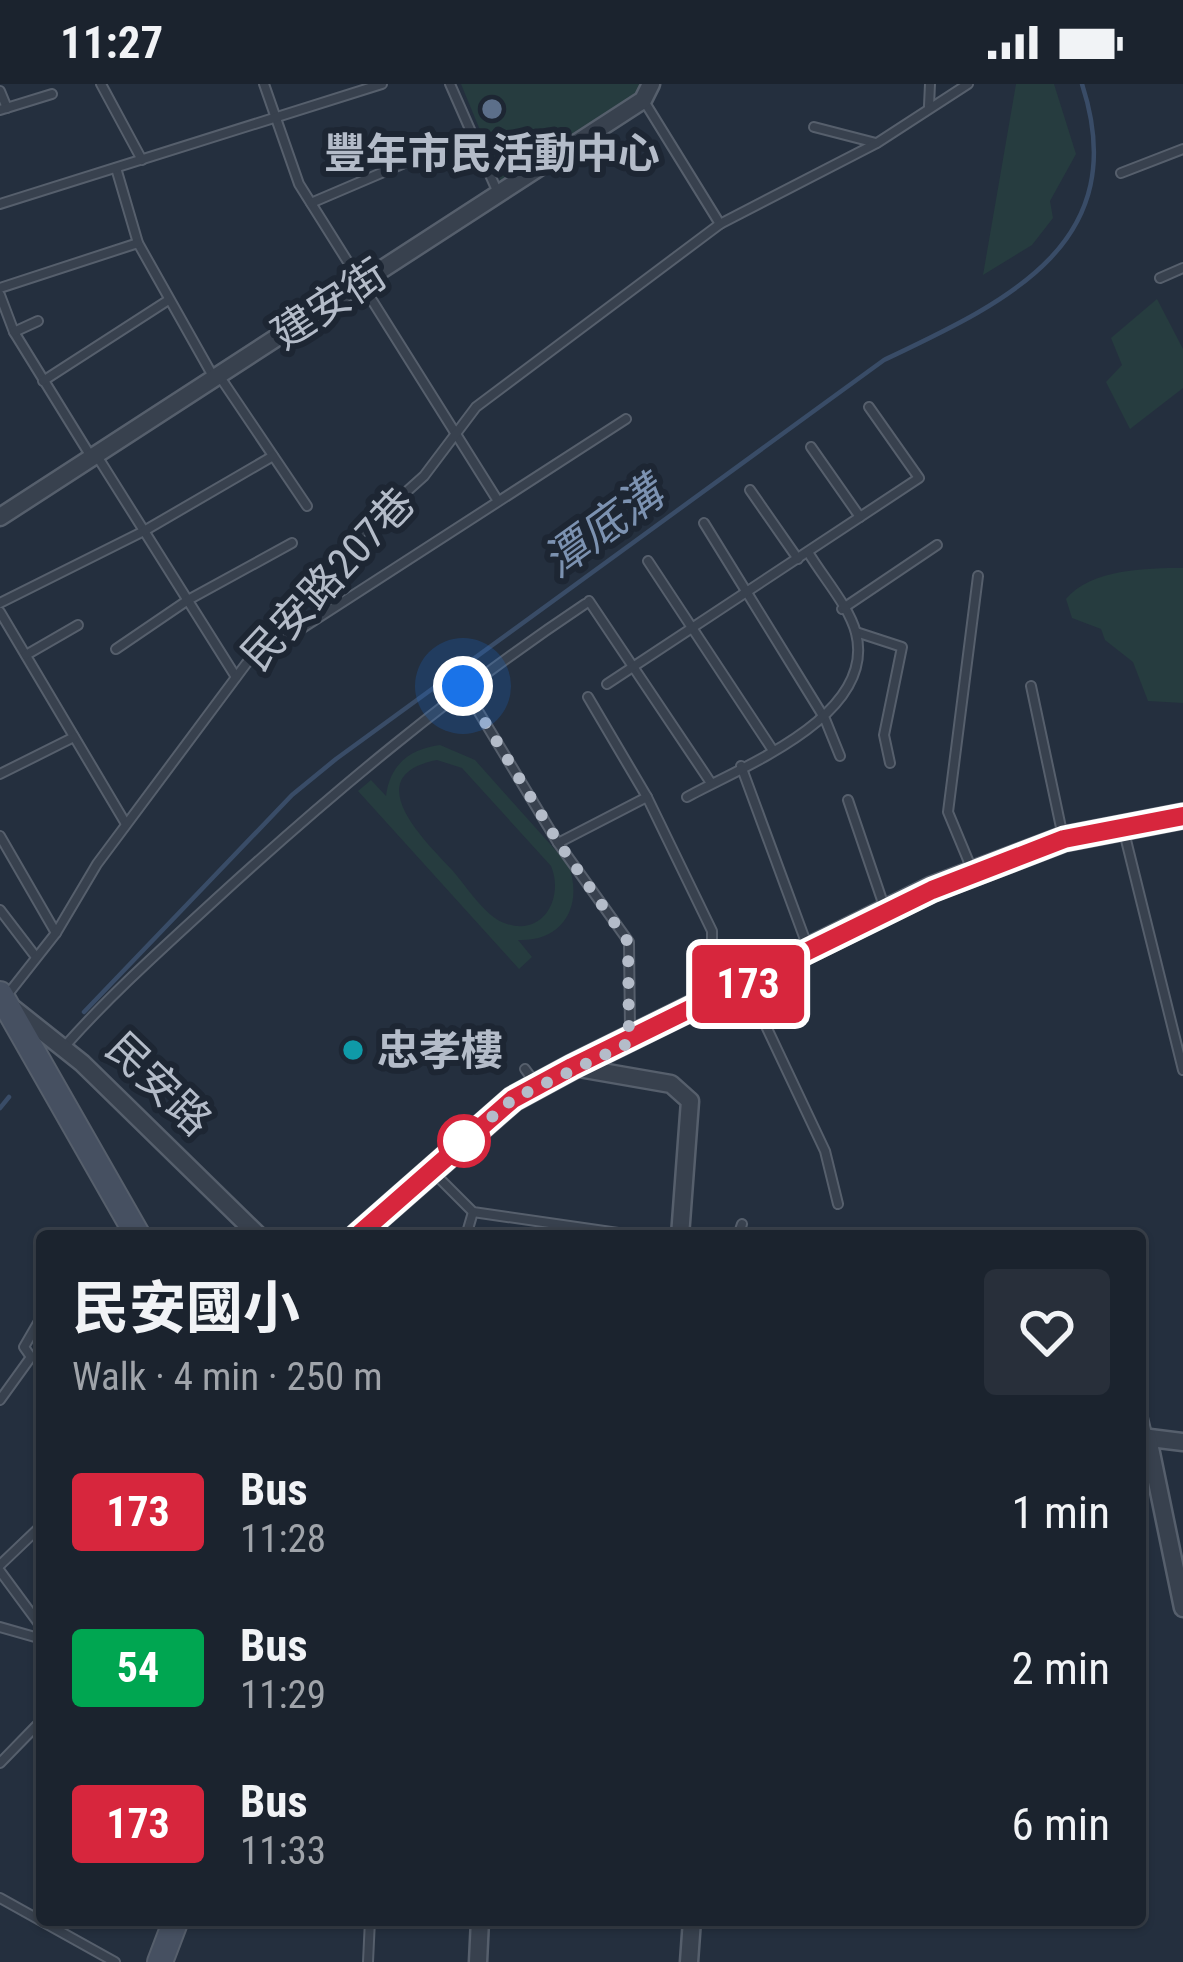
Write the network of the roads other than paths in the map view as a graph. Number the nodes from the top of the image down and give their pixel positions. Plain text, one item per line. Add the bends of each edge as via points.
1 (101, 84) edge
2 (265, 84) edge
3 (382, 84) edge
4 (450, 84) edge
5 (930, 84) edge
6 (968, 84) edge
7 (0, 91) edge
8 (647, 92) edge
9 (52, 94) dead end
10 (929, 108) junction
11 (3, 109) edge
12 (276, 117) junction
13 (814, 127) dead end
14 (878, 143) junction
15 (1183, 149) edge
16 (142, 160) junction
17 (406, 162) dead end
18 (116, 169) junction
19 (1121, 173) dead end
20 (499, 194) junction
21 (5, 202) edge
22 (311, 203) junction
23 (720, 224) junction
24 (138, 243) junction
25 (1183, 268) edge
26 (1160, 278) dead end
27 (362, 283) junction
28 (0, 291) edge
29 (167, 301) junction
30 (38, 321) dead end
31 (14, 332) junction
32 (217, 377) junction
33 (43, 381) junction
34 (869, 406) dead end
35 (626, 419) dead end
36 (457, 432) junction
37 (811, 447) dead end
38 (94, 456) junction
39 (273, 456) junction
40 (750, 490) dead end
41 (498, 501) junction
42 (307, 506) dead end
43 (0, 517) edge
44 (860, 517) junction
45 (704, 523) dead end
46 (144, 531) junction
47 (292, 543) dead end
48 (937, 545) dead end
49 (808, 552) junction
50 (798, 559) junction
51 (648, 561) dead end
52 (978, 576) dead end
53 (747, 592) junction
54 (188, 600) junction
55 (0, 607) edge
56 (842, 609) junction
57 (77, 626) dead end
58 (694, 628) junction
59 (856, 632) junction
60 (116, 649) dead end
61 (26, 655) junction
62 (246, 664) junction
63 (634, 667) junction
64 (237, 677) junction
65 (607, 684) dead end
66 (463, 686) junction
67 (1031, 686) dead end
68 (588, 697) dead end
69 (824, 719) junction
70 (74, 737) junction
71 (772, 749) junction
72 (840, 756) dead end
73 (890, 763) dead end
74 (741, 766) junction
75 (0, 774) edge
76 (712, 783) junction
77 (647, 797) junction
78 (686, 797) dead end
79 (848, 800) dead end
80 (1183, 816) edge
81 (125, 824) junction
82 (1123, 827) junction
83 (0, 836) edge
84 (1064, 839) junction
85 (558, 842) junction
86 (974, 873) junction
87 (0, 910) edge
88 (886, 914) junction
89 (56, 933) junction
90 (810, 952) junction
91 (36, 957) junction
92 (746, 985) junction
93 (1, 1000) edge
94 (712, 1002) junction
95 (629, 1043) junction
96 (64, 1047) junction
97 (572, 1067) junction
98 (1183, 1070) edge
99 (431, 1170) junction
100 (838, 1204) dead end
101 (473, 1212) junction
102 (742, 1224) dead end
103 (129, 1230) edge
104 (253, 1230) edge
105 (364, 1230) edge
106 (468, 1230) edge
107 (591, 1230) edge
108 (680, 1230) edge
109 (740, 1230) edge
110 (36, 1327) edge
111 (0, 1400) edge
112 (1146, 1437) edge
113 (1183, 1442) edge
114 (1146, 1446) edge
115 (36, 1532) edge
116 (0, 1568) edge
117 (1183, 1608) edge
118 (36, 1619) edge
119 (0, 1627) edge
120 (36, 1637) edge
121 (36, 1726) edge
122 (0, 1762) edge
123 (0, 1898) edge
124 (36, 1918) edge
125 (50, 1926) edge
126 (174, 1926) edge
127 (370, 1926) edge
128 (480, 1926) edge
129 (690, 1926) edge
130 (115, 1962) edge
131 (160, 1962) edge
132 (368, 1962) edge
133 (478, 1962) edge
134 (689, 1962) edge

1 - 16 lane
2 - 12 lane
3 - 12 lane
4 - 20 lane
5 - 10 lane
6 - 10 lane, 民安路207巷
7 - 11 lane
8 - 20 street, 建安街
8 - 23 lane
9 - 11 lane
10 - 14 lane, 民安路207巷
12 - 16 lane
12 - 22 lane
13 - 14 lane
14 - 23 lane, 民安路207巷
15 - 19 lane
16 - 18 lane
17 - 22 lane
18 - 21 lane
18 - 24 lane
20 - 27 street, 建安街
22 - 27 lane
23 - 36 lane, 民安路207巷 via 476,407
24 - 28 lane
24 - 29 lane
25 - 26 lane
27 - 32 street, 建安街
27 - 36 lane
28 - 31 lane
29 - 32 lane
29 - 33 lane
30 - 31 lane
31 - 33 lane
32 - 38 street, 建安街
32 - 39 lane
33 - 38 lane
34 - 44 lane via 919,478
35 - 41 lane
36 - 41 lane
36 - 62 lane, 民安路207巷
37 - 44 lane
38 - 43 street, 建安街
38 - 46 lane
39 - 42 lane
39 - 46 lane
40 - 50 lane
41 - 62 lane
44 - 49 lane
45 - 53 lane
46 - 54 lane
46 - 55 lane
47 - 54 lane
48 - 56 lane
49 - 50 lane
49 - 56 lane
50 - 53 lane
51 - 58 lane
52 - 86 lane via 948,812
53 - 58 lane
53 - 69 lane
54 - 60 lane
54 - 64 lane
55 - 61 lane
56 - 59 lane
57 - 61 lane
58 - 63 lane
58 - 71 lane
59 - 69 lane via 850,681
59 - 73 lane via 902,647 884,735
61 - 70 lane
62 - 64 lane, 民安路207巷
63 - 65 lane
63 - 66 lane via 587,602
63 - 76 lane
64 - 81 lane, 民安路207巷
66 - 85 lane
66 - 96 lane via 311,812
67 - 84 lane
68 - 77 lane
69 - 71 lane
69 - 72 lane
70 - 75 lane
70 - 81 lane
71 - 74 lane
74 - 76 lane
74 - 90 lane
76 - 78 lane
77 - 85 lane
77 - 94 lane via 712,931
79 - 88 lane
80 - 82 street
81 - 89 lane, 民安路207巷
82 - 84 street
82 - 98 lane
83 - 89 lane
84 - 86 street
85 - 95 lane via 628,942
86 - 88 street
87 - 91 lane
88 - 90 street
89 - 91 lane, 民安路207巷
90 - 92 street
91 - 93 lane, 民安路207巷
92 - 94 street
92 - 100 lane via 825,1150
93 - 96 street, 民安路
93 - 103 street
94 - 95 street
95 - 97 street
96 - 104 street, 民安路
97 - 99 street via 531,1077
97 - 108 street via 671,1084 691,1101
99 - 101 lane
99 - 105 street
101 - 106 lane
101 - 107 lane
102 - 109 lane
110 - 111 lane via 24,1348 31,1357
112 - 113 street
114 - 117 street
115 - 116 lane
116 - 118 lane
119 - 120 lane
121 - 122 lane
123 - 124 lane
125 - 130 lane
126 - 131 street
127 - 132 lane
128 - 133 street
129 - 134 street

